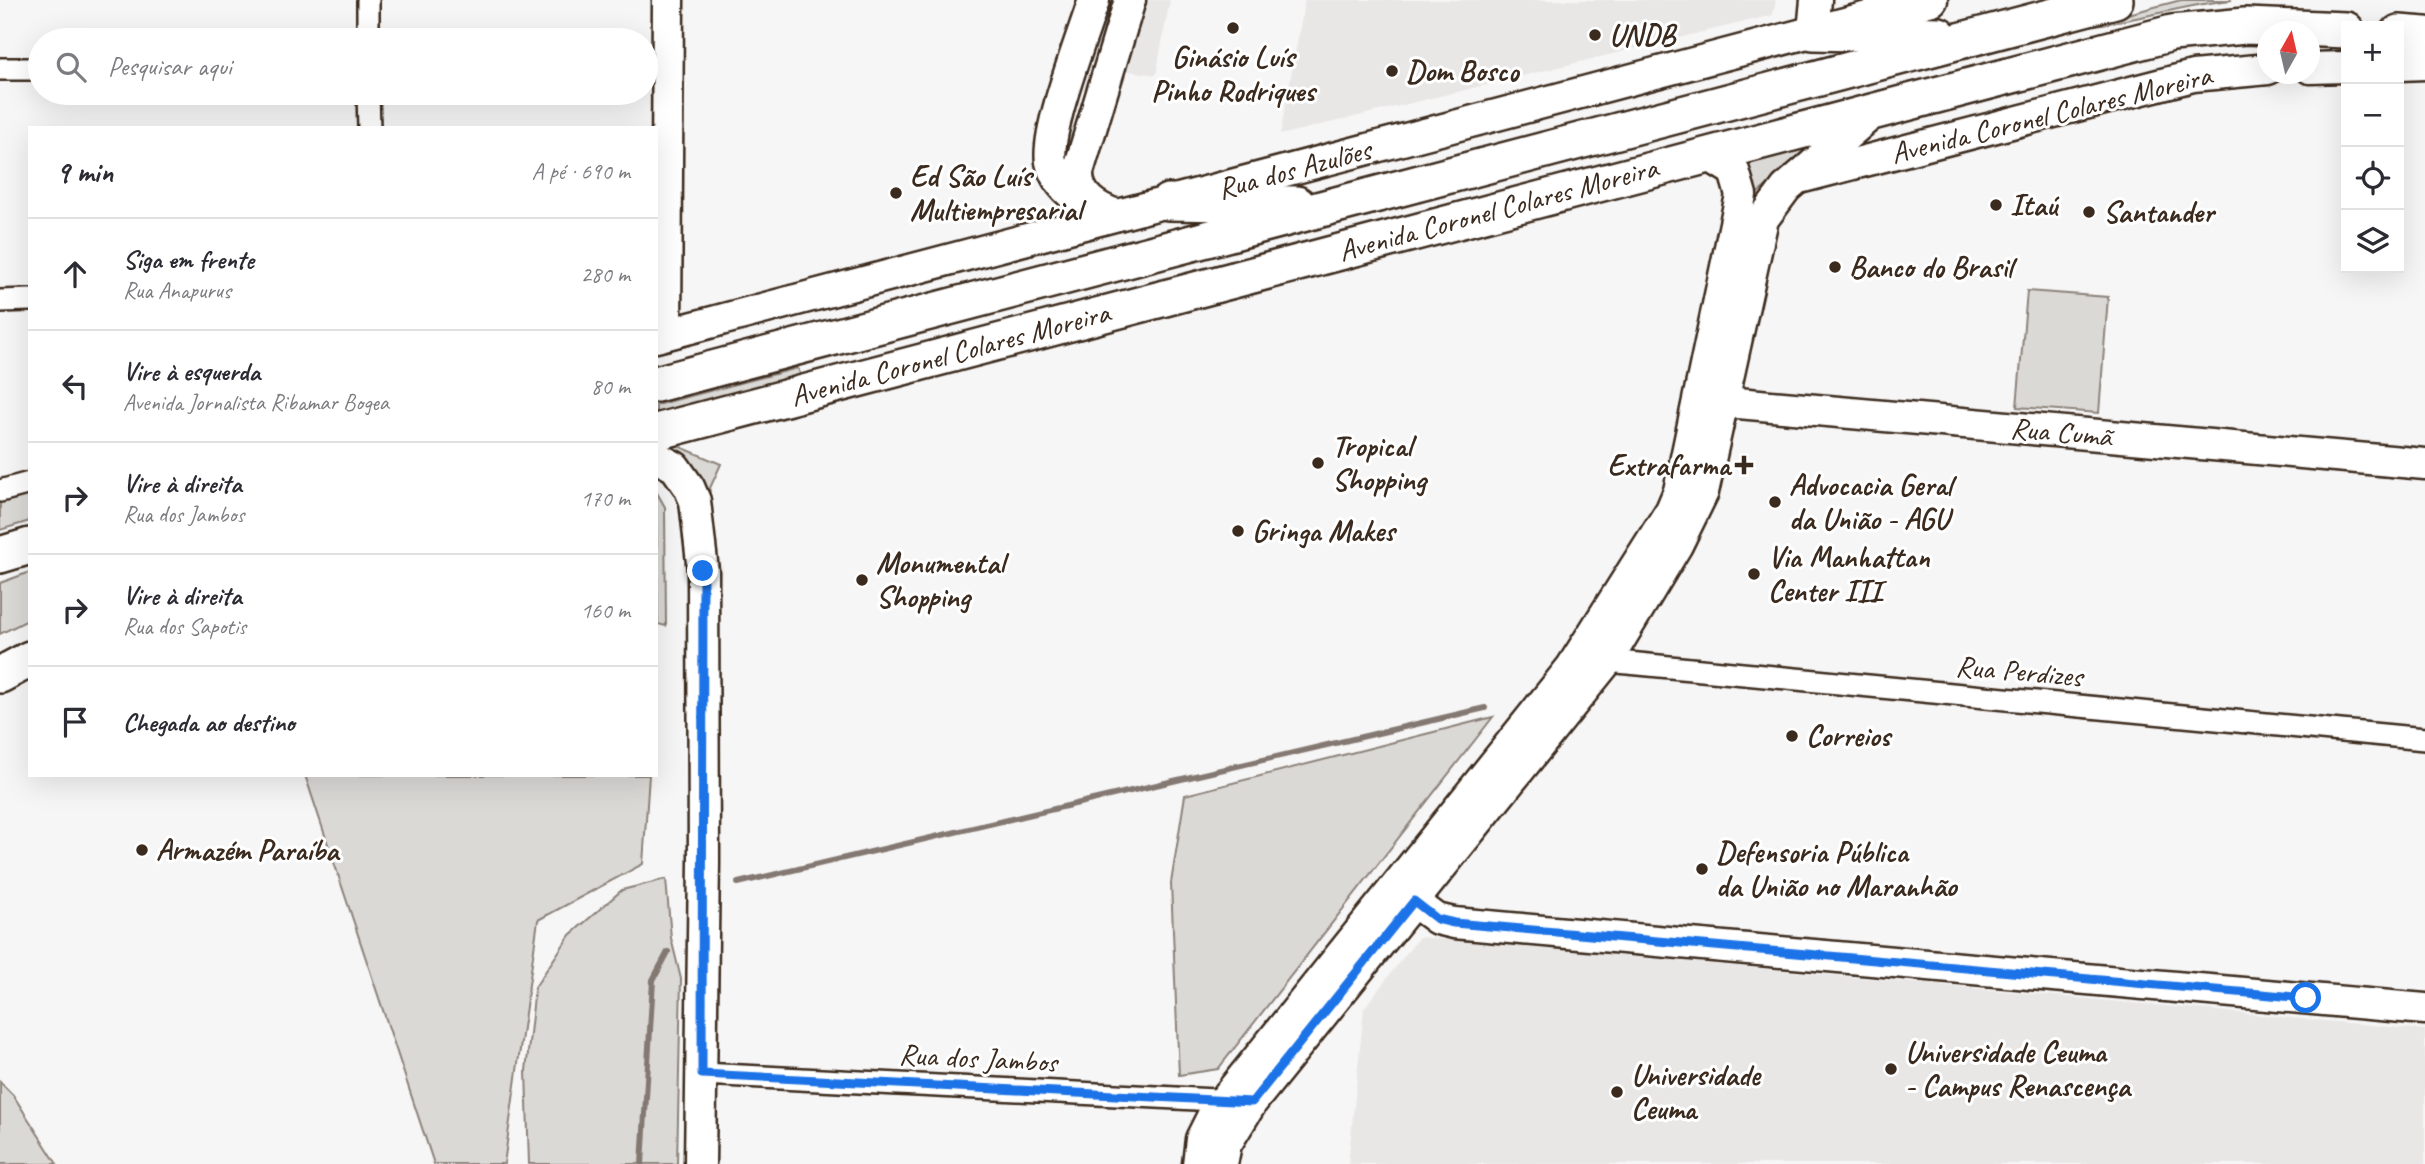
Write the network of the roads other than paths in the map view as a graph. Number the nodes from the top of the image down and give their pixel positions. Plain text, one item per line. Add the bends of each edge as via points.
1 (368, 0) edge
2 (668, 0) edge
3 (1094, 0) edge
4 (1130, 0) edge
5 (1932, 0) edge
6 (2115, 0) edge
7 (1815, 16) edge
8 (368, 28) edge
9 (2341, 29) edge
10 (2425, 29) edge
11 (2404, 31) edge
12 (2404, 32) edge
13 (2425, 35) edge
14 (1981, 37) junction
15 (2425, 64) edge
16 (2404, 65) edge
17 (2341, 67) edge
18 (2320, 68) edge
19 (0, 69) edge
20 (28, 69) edge
21 (2257, 70) edge
22 (369, 105) edge
23 (1878, 108) junction
24 (369, 126) edge
25 (1706, 154) junction
26 (1796, 179) junction
27 (1168, 202) junction
28 (1342, 204) junction
29 (1109, 212) junction
30 (28, 300) edge
31 (0, 301) edge
32 (661, 335) edge
33 (658, 383) edge
34 (1710, 401) junction
35 (658, 431) edge
36 (658, 458) edge
37 (2425, 464) edge
38 (28, 484) edge
39 (0, 491) edge
40 (28, 547) edge
41 (0, 555) edge
42 (28, 660) edge
43 (28, 660) edge
44 (1607, 661) junction
45 (0, 668) edge
46 (0, 674) edge
47 (2425, 739) edge
48 (1405, 895) junction
49 (2425, 1009) edge
50 (702, 1074) junction
51 (1238, 1101) junction
52 (700, 1164) edge
53 (1198, 1164) edge
54 (1222, 1164) edge

1 - 8 street
2 - 32 main road
3 - 29 main road via 1050,139 1050,154 1063,186 1083,203
4 - 29 main road via 1077,172 1080,188
5 - 7 main road, Rua dos Azulões
6 - 14 main road, Avenida Coronel Colares Moreira
7 - 14 main road
7 - 27 main road, Rua dos Azulões
9 - 23 main road, Avenida Coronel Colares Moreira via 2218,27 2172,33
10 - 11 main road
12 - 13 main road
14 - 28 main road, Avenida Coronel Colares Moreira
15 - 16 main road
17 - 18 main road
19 - 20 street
21 - 26 main road, Avenida Coronel Colares Moreira via 2193,76
22 - 24 street
23 - 25 main road, Avenida Coronel Colares Moreira
23 - 26 main road
25 - 34 main road via 1734,171 1741,195
25 - 35 main road, Avenida Coronel Colares Moreira
26 - 34 main road via 1778,196 1759,228
27 - 28 main road
27 - 29 main road, Rua dos Azulões
28 - 33 main road, Avenida Coronel Colares Moreira
29 - 32 main road, Rua dos Azulões
30 - 31 street
34 - 37 main road, Rua Cumã
34 - 44 main road via 1696,509
34 - 48 main road via 1676,500 1615,602
36 - 50 main road via 675,467 695,501 703,571
38 - 39 street
40 - 41 main road
42 - 45 main road
43 - 46 main road
44 - 47 street, Rua Perdizes
44 - 48 main road
48 - 49 main road via 1437,919 1454,923
48 - 51 main road
50 - 51 street, Rua dos Jambos
50 - 52 main road
51 - 53 main road via 1201,1139
51 - 54 main road

